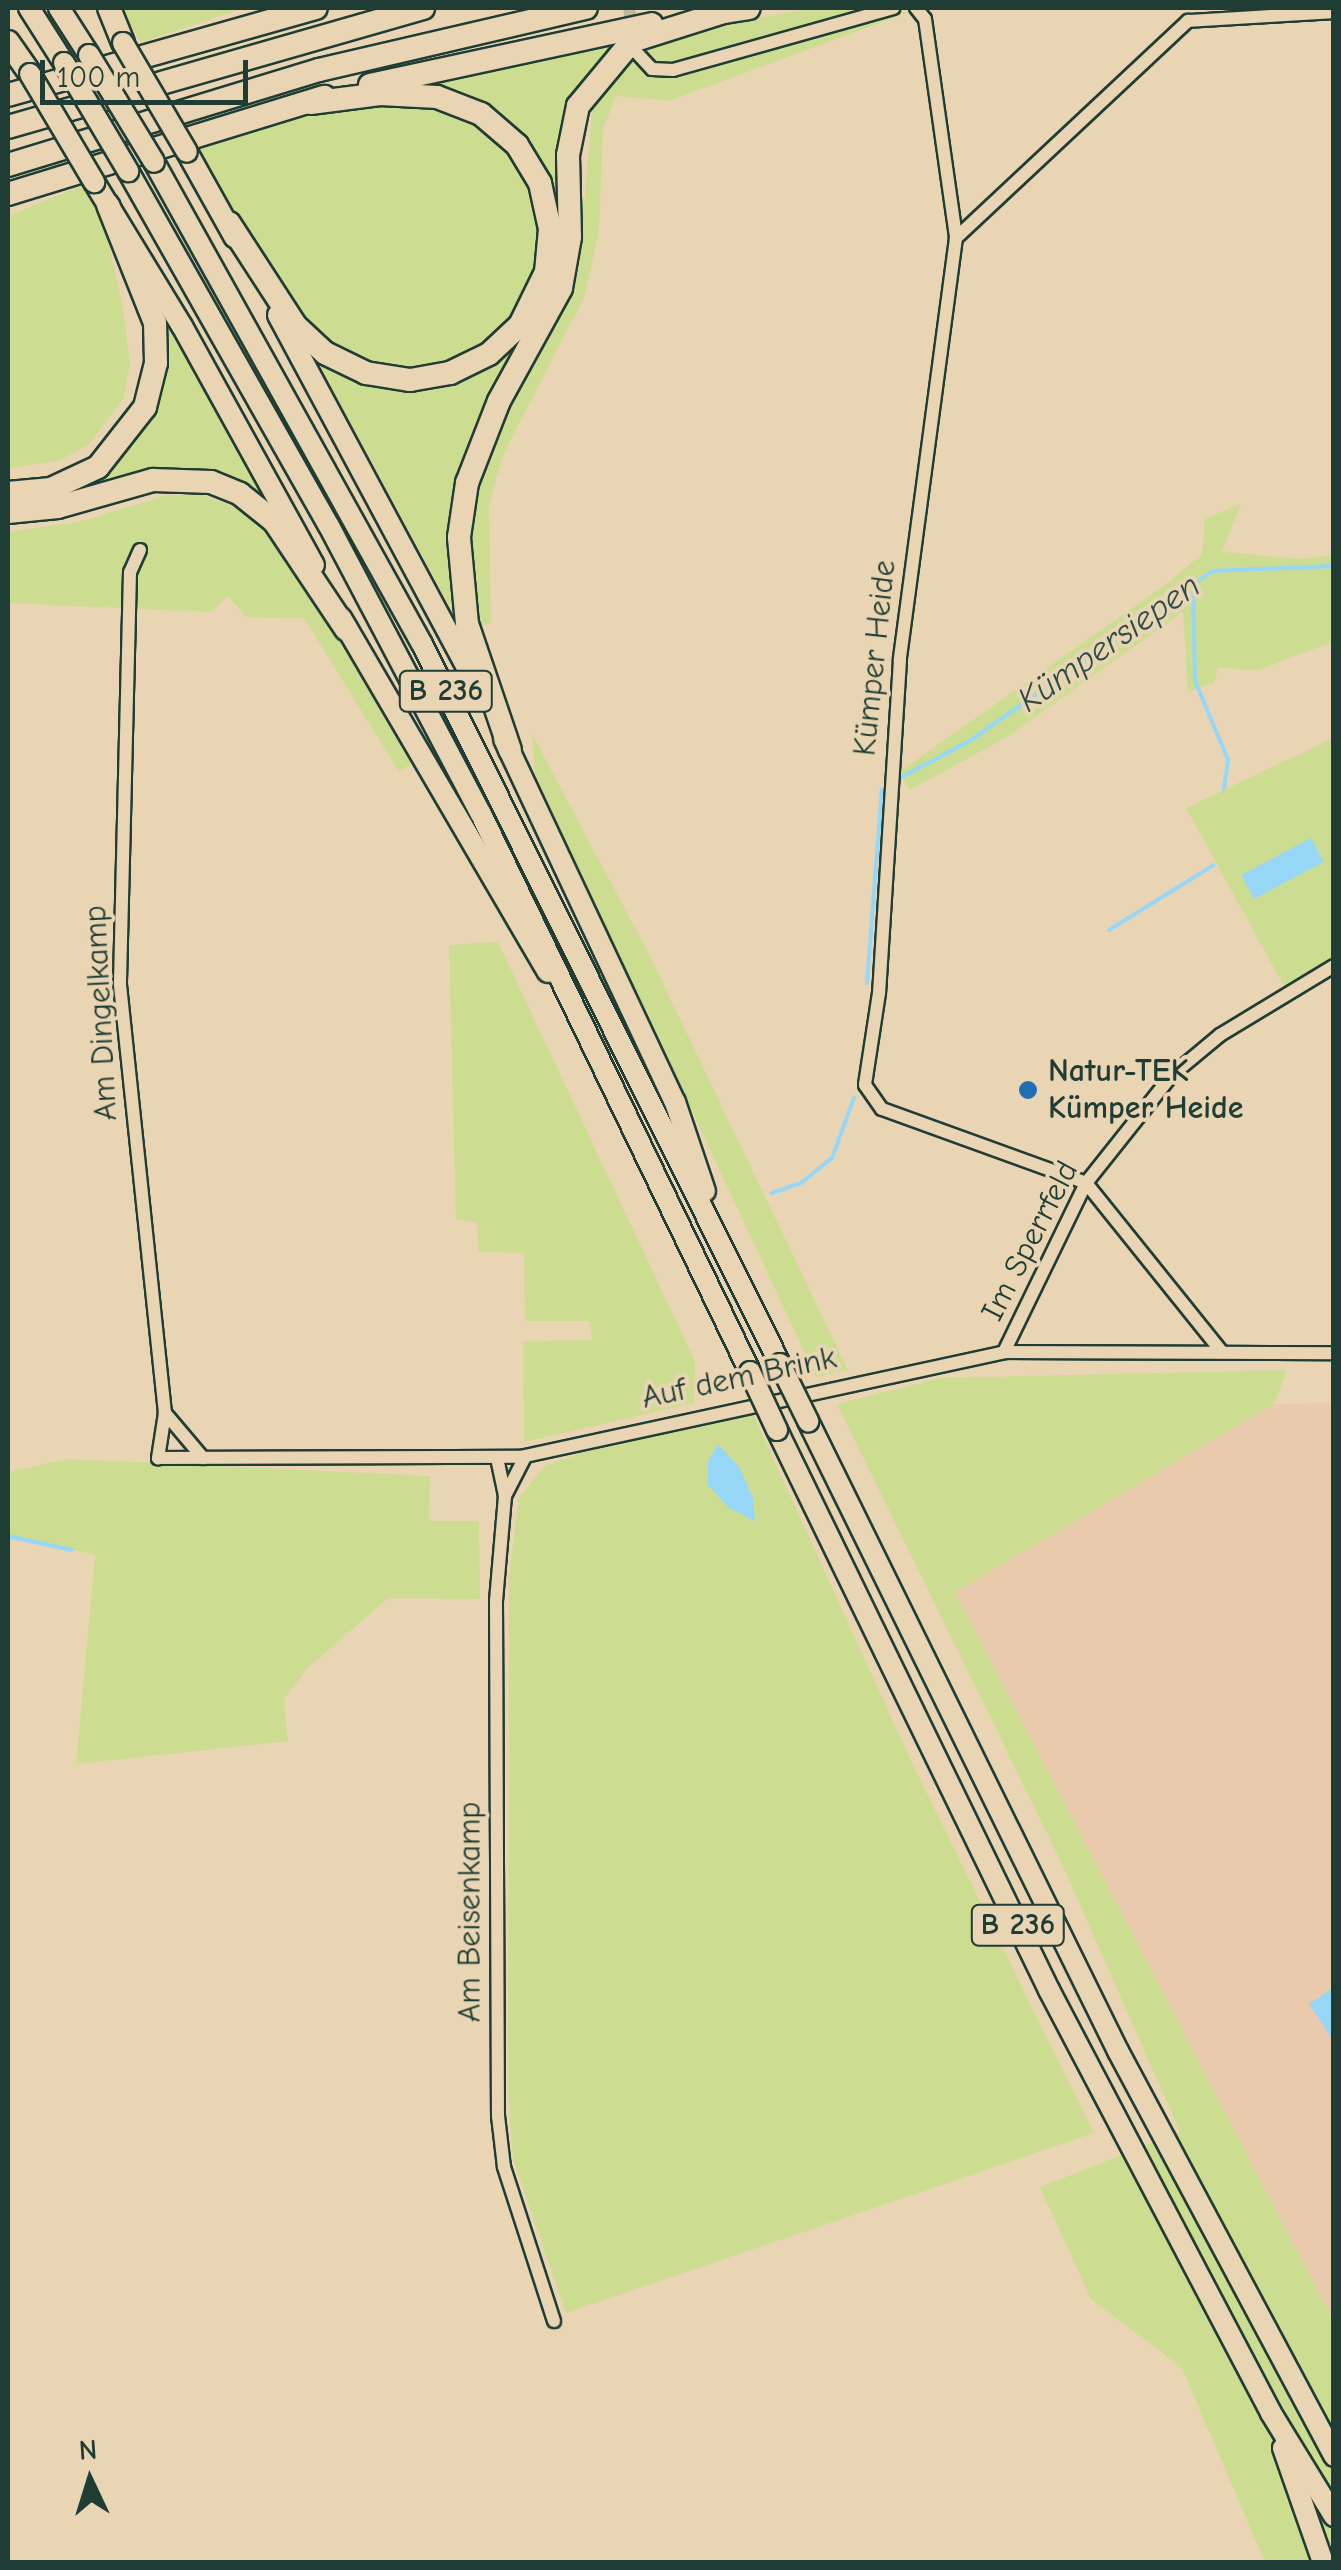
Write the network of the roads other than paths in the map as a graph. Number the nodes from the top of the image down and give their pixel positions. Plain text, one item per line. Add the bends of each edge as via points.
1 (29, 8) edge
2 (59, 8) edge
3 (100, 8) edge
4 (108, 8) edge
5 (264, 8) edge
6 (316, 8) edge
7 (423, 8) edge
8 (586, 8) edge
9 (749, 8) edge
10 (892, 8) edge
11 (916, 8) edge
12 (724, 12) junction
13 (1334, 12) edge
14 (8, 31) edge
15 (8, 42) edge
16 (175, 43) junction
17 (123, 44) junction
18 (637, 53) dead end
19 (30, 74) junction
20 (8, 95) edge
21 (311, 103) junction
22 (8, 127) edge
23 (8, 165) edge
24 (9, 194) edge
25 (108, 204) junction
26 (229, 224) junction
27 (956, 238) junction
28 (8, 492) edge
29 (8, 512) edge
30 (140, 550) dead end
31 (346, 629) junction
32 (510, 750) junction
33 (1334, 966) edge
34 (584, 1023) junction
35 (1086, 1183) junction
36 (716, 1232) junction
37 (1004, 1352) junction
38 (1221, 1352) junction
39 (1334, 1354) edge
40 (165, 1414) junction
41 (525, 1456) junction
42 (158, 1458) joint
43 (204, 1458) junction
44 (497, 1458) junction
45 (505, 1496) junction
46 (554, 2320) dead end
47 (1271, 2413) junction
48 (1334, 2456) edge
49 (1334, 2516) edge
50 (1322, 2562) edge

1 - 34 highway, B 236, bridge via 329,526
2 - 36 highway, B 236, bridge via 154,162 413,628
3 - 17 highway
4 - 17 highway
5 - 16 highway
6 - 16 highway
7 - 22 highway
8 - 23 highway via 319,70
9 - 12 highway
10 - 18 street via 674,70 652,69
11 - 27 street, Kümper Heide via 924,20
12 - 21 highway via 474,58
12 - 32 highway via 632,41 578,106 568,155 570,237 561,288 491,417 467,482 459,537 467,624
13 - 27 street via 1188,21
14 - 19 highway
15 - 19 highway
16 - 20 highway
17 - 26 highway, bridge
19 - 25 highway, bridge
21 - 24 highway
21 - 26 highway via 380,94 437,97 481,114 516,145 540,183 550,229 546,272 520,325 489,354 450,373 410,380 366,374 325,353 296,326
25 - 28 highway via 155,324 156,363 145,407 98,467 50,489
25 - 31 highway via 192,342
26 - 32 highway
27 - 35 street, Kümper Heide via 900,660 866,1085 882,1109
29 - 31 highway via 154,480 211,482 240,494 274,521
30 - 40 street, Am Dingelkamp via 130,572 120,985
31 - 34 highway via 504,906
32 - 36 highway via 675,1102
33 - 35 street, Im Sperrfeld via 1196,1054
34 - 47 highway, B 236, bridge via 1050,1990
35 - 37 street, Im Sperrfeld
35 - 38 street
36 - 48 highway, B 236, bridge via 1118,2052
37 - 38 street, Auf dem Brink
37 - 41 street, Auf dem Brink
38 - 39 street, Auf dem Brink
40 - 42 street, Am Dingelkamp
40 - 43 street
41 - 44 street, Auf dem Brink
41 - 45 street, Am Beisenkamp
42 - 43 street, Auf dem Brink
43 - 44 street, Auf dem Brink
44 - 45 street, Am Beisenkamp
45 - 46 street, Am Beisenkamp via 496,1600 498,2116 504,2168
47 - 49 highway, B 236
47 - 50 highway

